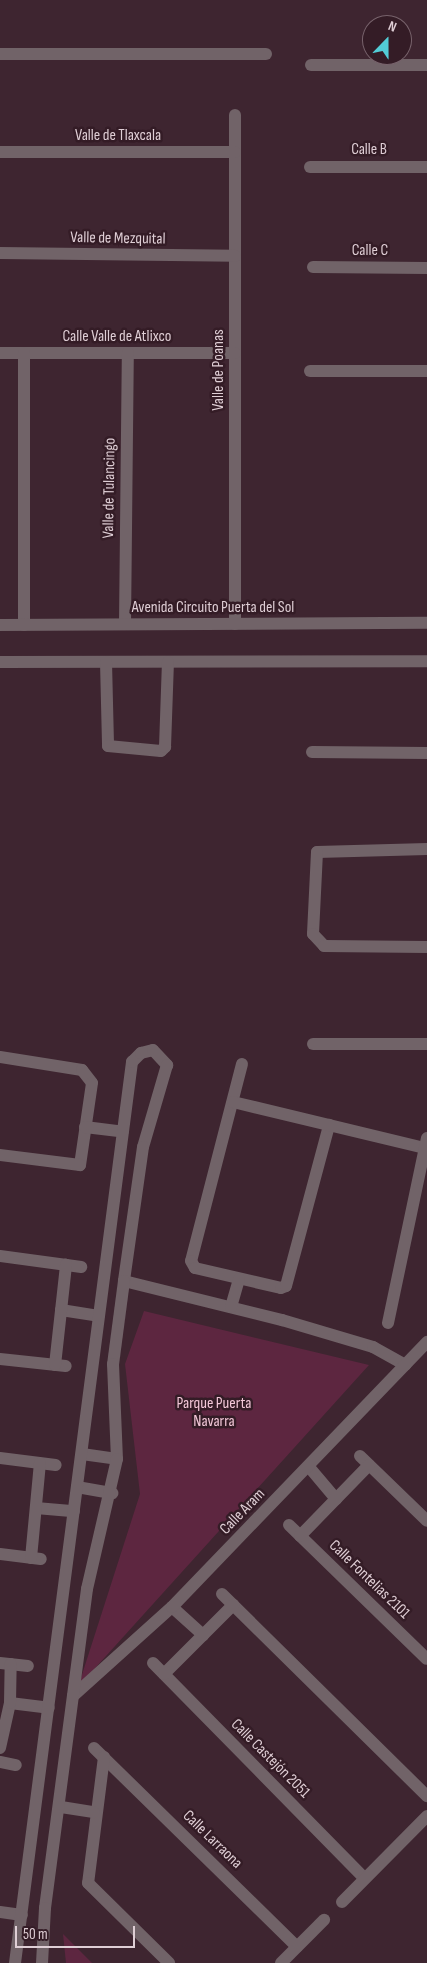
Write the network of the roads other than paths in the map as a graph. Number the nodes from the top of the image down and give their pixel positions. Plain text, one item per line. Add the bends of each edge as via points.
1 (0, 54) edge
2 (266, 54) dead end
3 (311, 65) dead end
4 (427, 65) edge
5 (235, 115) dead end
6 (0, 152) edge
7 (235, 152) junction
8 (427, 166) edge
9 (310, 167) dead end
10 (0, 253) edge
11 (235, 256) junction
12 (313, 267) dead end
13 (427, 268) edge
14 (0, 353) edge
15 (24, 353) junction
16 (128, 353) junction
17 (235, 353) junction
18 (310, 371) dead end
19 (427, 371) edge
20 (427, 623) edge
21 (125, 624) junction
22 (235, 624) junction
23 (0, 625) edge
24 (24, 625) junction
25 (427, 661) edge
26 (0, 662) edge
27 (106, 662) junction
28 (168, 662) junction
29 (312, 752) dead end
30 (427, 753) edge
31 (427, 849) edge
32 (427, 947) edge
33 (313, 1044) dead end
34 (427, 1044) edge
35 (0, 1057) edge
36 (242, 1064) dead end
37 (233, 1102) junction
38 (329, 1125) junction
39 (85, 1127) junction
40 (123, 1132) junction
41 (426, 1143) edge
42 (0, 1156) edge
43 (0, 1256) edge
44 (66, 1264) junction
45 (81, 1266) dead end
46 (239, 1279) junction
47 (124, 1281) junction
48 (232, 1307) junction
49 (61, 1310) junction
50 (100, 1316) junction
51 (388, 1323) dead end
52 (427, 1342) edge
53 (0, 1358) edge
54 (404, 1365) junction
55 (82, 1454) junction
56 (360, 1456) dead end
57 (0, 1458) edge
58 (117, 1459) junction
59 (40, 1463) junction
60 (56, 1465) dead end
61 (369, 1465) junction
62 (308, 1467) junction
63 (77, 1487) junction
64 (112, 1494) junction
65 (336, 1499) junction
66 (36, 1508) junction
67 (74, 1511) junction
68 (427, 1521) edge
69 (289, 1525) dead end
70 (300, 1536) junction
71 (0, 1554) edge
72 (222, 1594) dead end
73 (233, 1605) junction
74 (172, 1607) junction
75 (203, 1635) junction
76 (427, 1658) edge
77 (153, 1663) dead end
78 (6, 1664) edge
79 (28, 1666) dead end
80 (164, 1674) junction
81 (73, 1696) junction
82 (10, 1704) junction
83 (49, 1708) junction
84 (0, 1748) edge
85 (94, 1748) dead end
86 (104, 1757) junction
87 (0, 1762) edge
88 (16, 1765) dead end
89 (427, 1796) edge
90 (61, 1807) junction
91 (94, 1812) junction
92 (427, 1816) edge
93 (364, 1878) junction
94 (342, 1902) dead end
95 (0, 1912) edge
96 (22, 1915) junction
97 (324, 1920) dead end
98 (297, 1947) junction
99 (15, 1963) edge
100 (42, 1963) edge
101 (169, 1963) edge
102 (281, 1963) edge

1 - 2 street
3 - 4 street
5 - 7 street, Valle de Poanas
6 - 7 street, Valle de Tlaxcala
7 - 11 street, Valle de Poanas
8 - 9 street, Calle B
10 - 11 street, Valle de Mezquital
11 - 17 street, Valle de Poanas
12 - 13 street, Calle C
14 - 15 street, Calle Valle de Atlixco
15 - 16 street, Calle Valle de Atlixco
15 - 24 street
16 - 17 street, Calle Valle de Atlixco
16 - 21 street, Valle de Tulancingo
17 - 22 street, Valle de Poanas
18 - 19 street
20 - 22 street, Avenida Circuito Puerta del Sol
21 - 22 street, Avenida Circuito Puerta del Sol
21 - 24 street, Avenida Circuito Puerta del Sol
23 - 24 street, Avenida Circuito Puerta del Sol
25 - 28 street
26 - 27 street
27 - 28 street
27 - 28 street via 108,746 161,751 165,747
29 - 30 street
31 - 32 street via 317,852 313,934 324,946
33 - 34 street
35 - 39 street via 86,1072 92,1084
36 - 37 street
37 - 38 street
37 - 46 street via 191,1262 195,1268
38 - 41 street
38 - 46 street via 286,1286
39 - 40 street
39 - 42 street via 80,1165
40 - 47 street via 132,1062 141,1052 153,1050 167,1065 143,1147
40 - 50 street
41 - 51 street
43 - 44 street
44 - 45 street
44 - 49 street
46 - 48 street
47 - 48 street
47 - 58 street via 113,1364
48 - 54 street via 373,1348
49 - 50 street
49 - 53 street via 61,1366
50 - 55 street
52 - 54 street, Calle Aram
54 - 62 street, Calle Aram
55 - 58 street
55 - 63 street
56 - 61 street
57 - 59 street
58 - 64 street
59 - 60 street
59 - 66 street
61 - 65 street
61 - 68 street
62 - 65 street
62 - 74 street, Calle Aram
63 - 64 street
63 - 67 street
64 - 81 street via 87,1589
65 - 70 street
66 - 67 street
66 - 71 street via 36,1558
67 - 83 street
69 - 70 street, Calle Fontelias 2101
70 - 76 street, Calle Fontelias 2101
72 - 73 street
73 - 75 street
73 - 89 street
74 - 75 street
74 - 81 street, Calle Aram
75 - 80 street
77 - 80 street, Calle Castejón 2051
78 - 79 street
78 - 82 street
80 - 93 street, Calle Castejón 2051
81 - 90 street
82 - 83 street
82 - 84 street
83 - 96 street
85 - 86 street, Calle Larraona
86 - 91 street
86 - 98 street, Calle Larraona
87 - 88 street
90 - 91 street
90 - 100 street via 45,1908
91 - 101 street via 87,1874 90,1888
92 - 93 street
93 - 94 street
95 - 96 street
96 - 99 street
97 - 98 street
98 - 102 street

